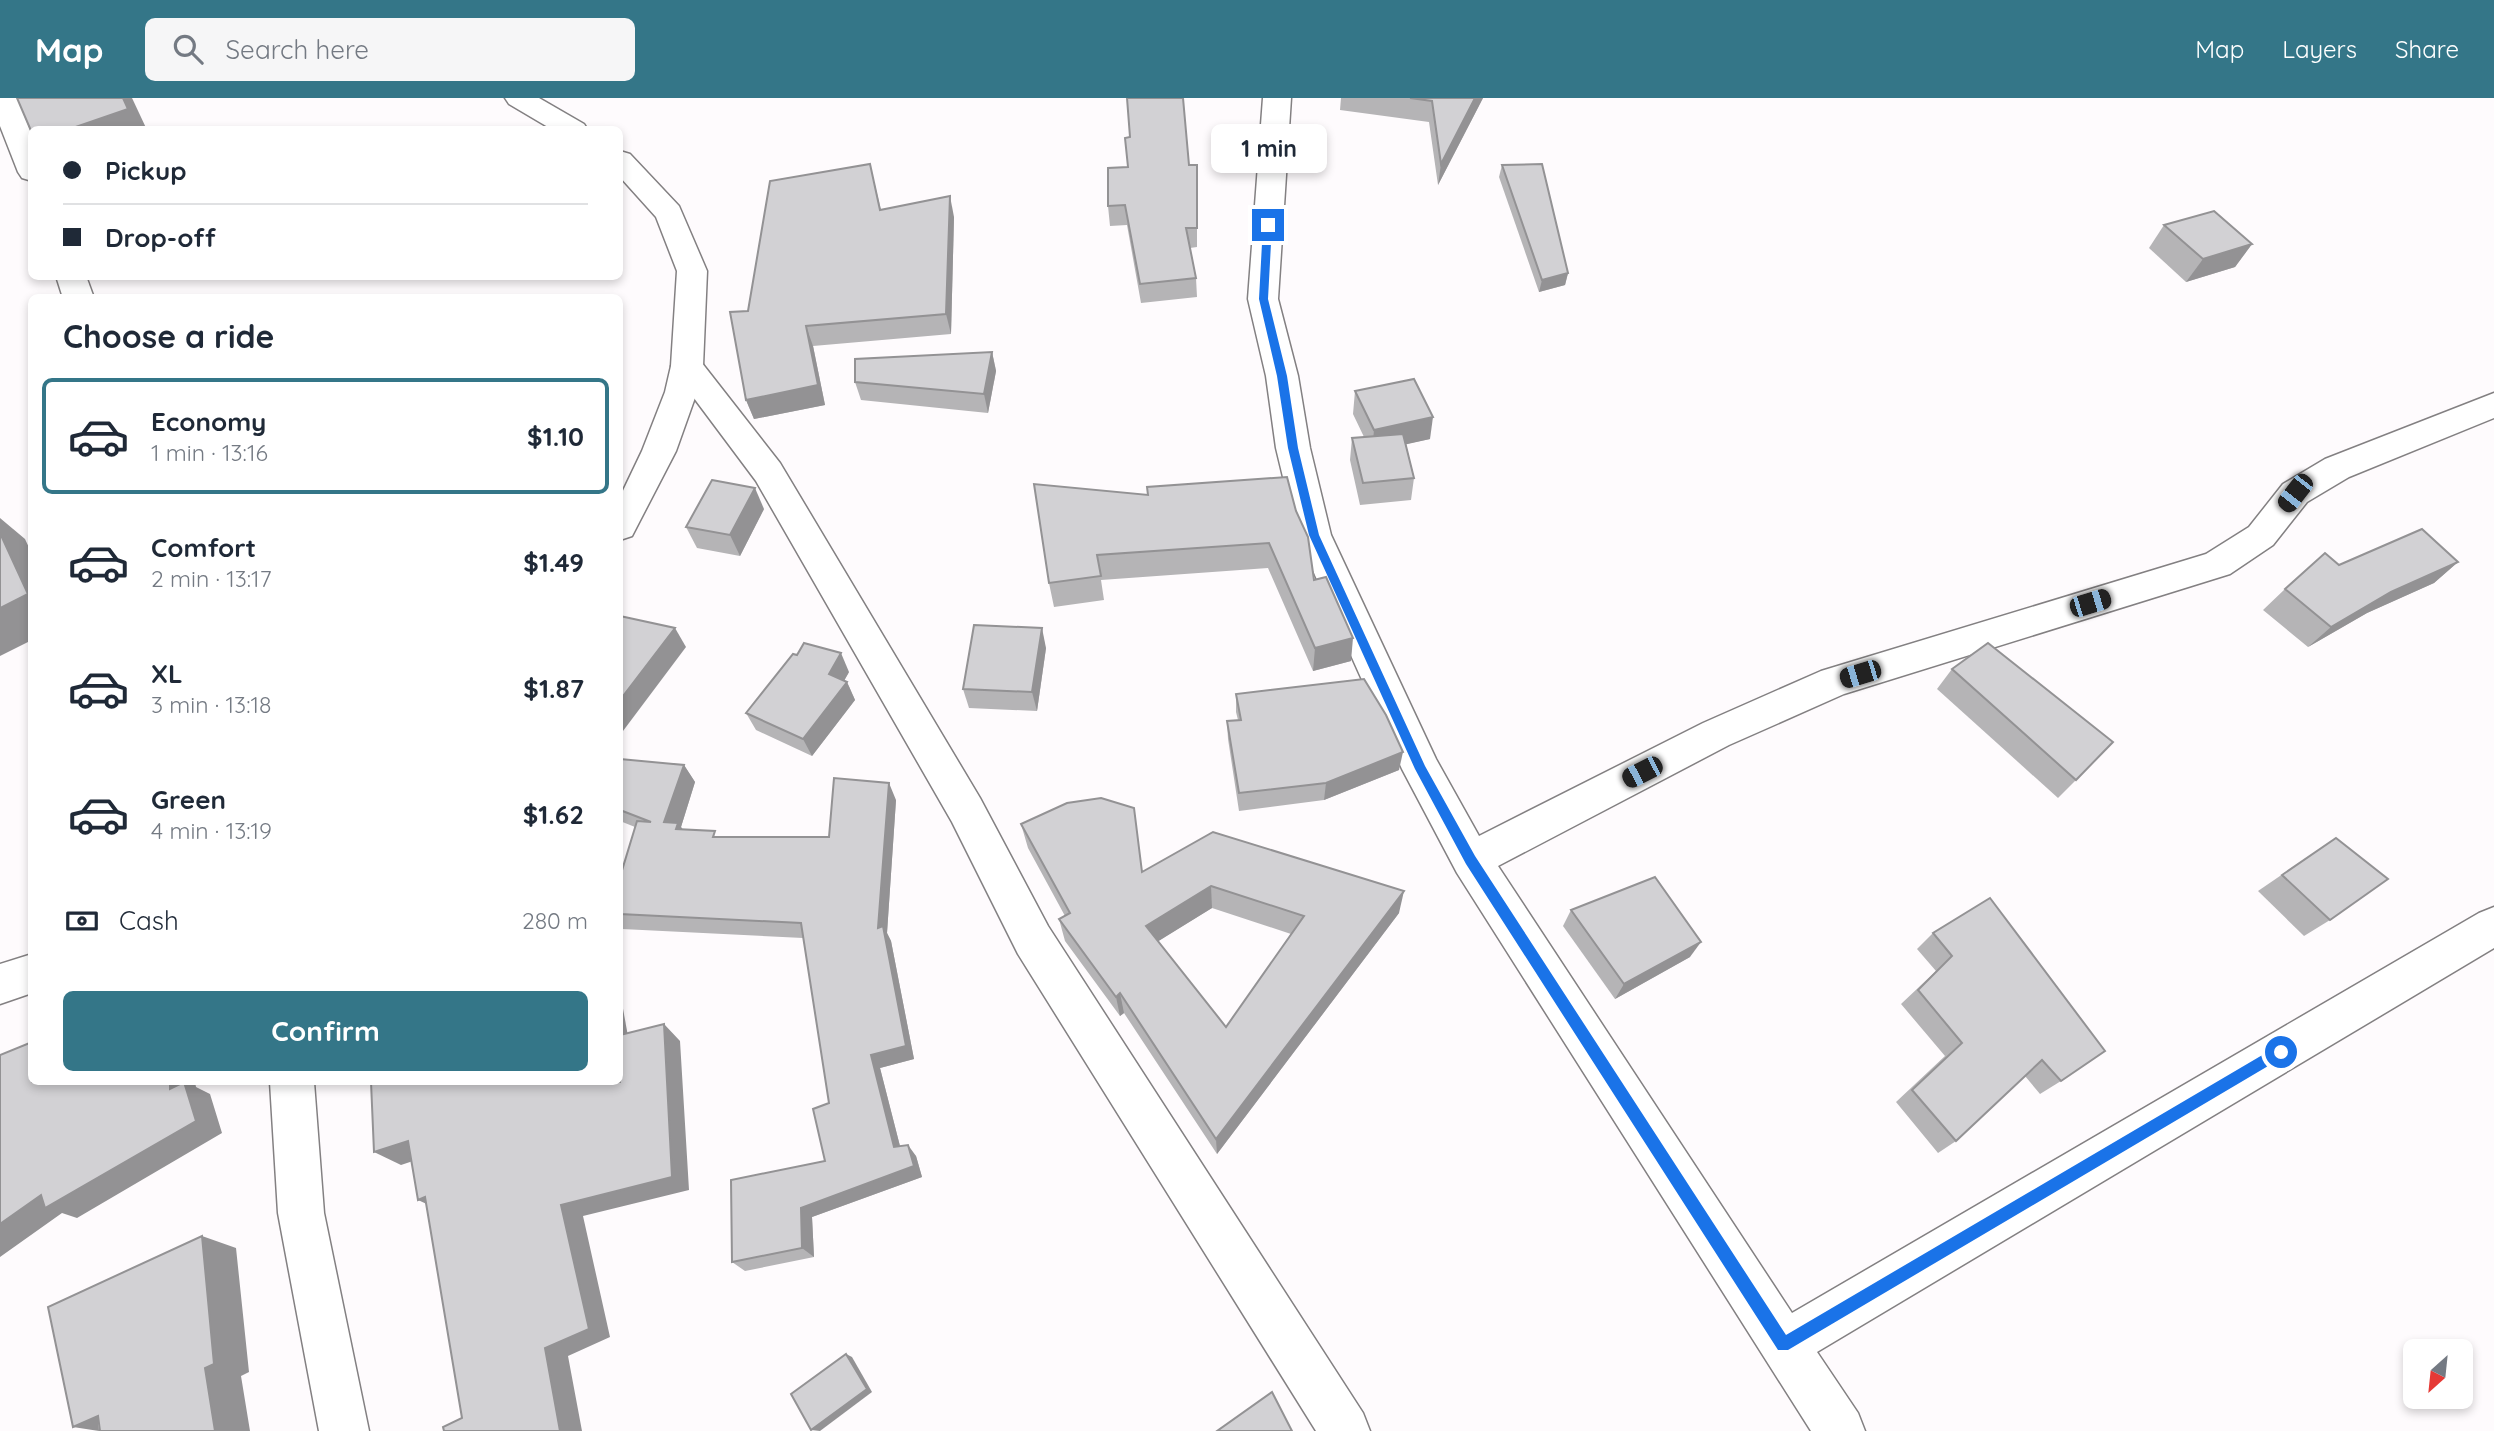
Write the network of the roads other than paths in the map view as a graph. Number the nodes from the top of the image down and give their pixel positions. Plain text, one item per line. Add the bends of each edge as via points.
1 (3, 98) edge
2 (519, 98) edge
3 (1277, 98) edge
4 (567, 126) edge
5 (28, 162) edge
6 (623, 163) edge
7 (687, 366) junction
8 (2494, 405) edge
9 (623, 522) edge
10 (1471, 860) junction
11 (2494, 926) edge
12 (28, 974) edge
13 (0, 984) edge
14 (292, 1085) edge
15 (1783, 1345) junction
16 (344, 1431) edge
17 (1345, 1431) edge
18 (1840, 1431) edge

1 - 5 street
2 - 4 street
3 - 10 street via 1263,299 1314,535 1421,769
6 - 7 street via 668,213 692,271
7 - 9 street via 660,452
7 - 17 street via 768,472 966,810 1033,940
8 - 10 street via 2337,468 2295,493 2261,536 2218,564 1834,682 1716,734
10 - 15 street
11 - 15 street
12 - 13 street
14 - 16 street via 301,1213
15 - 18 street

